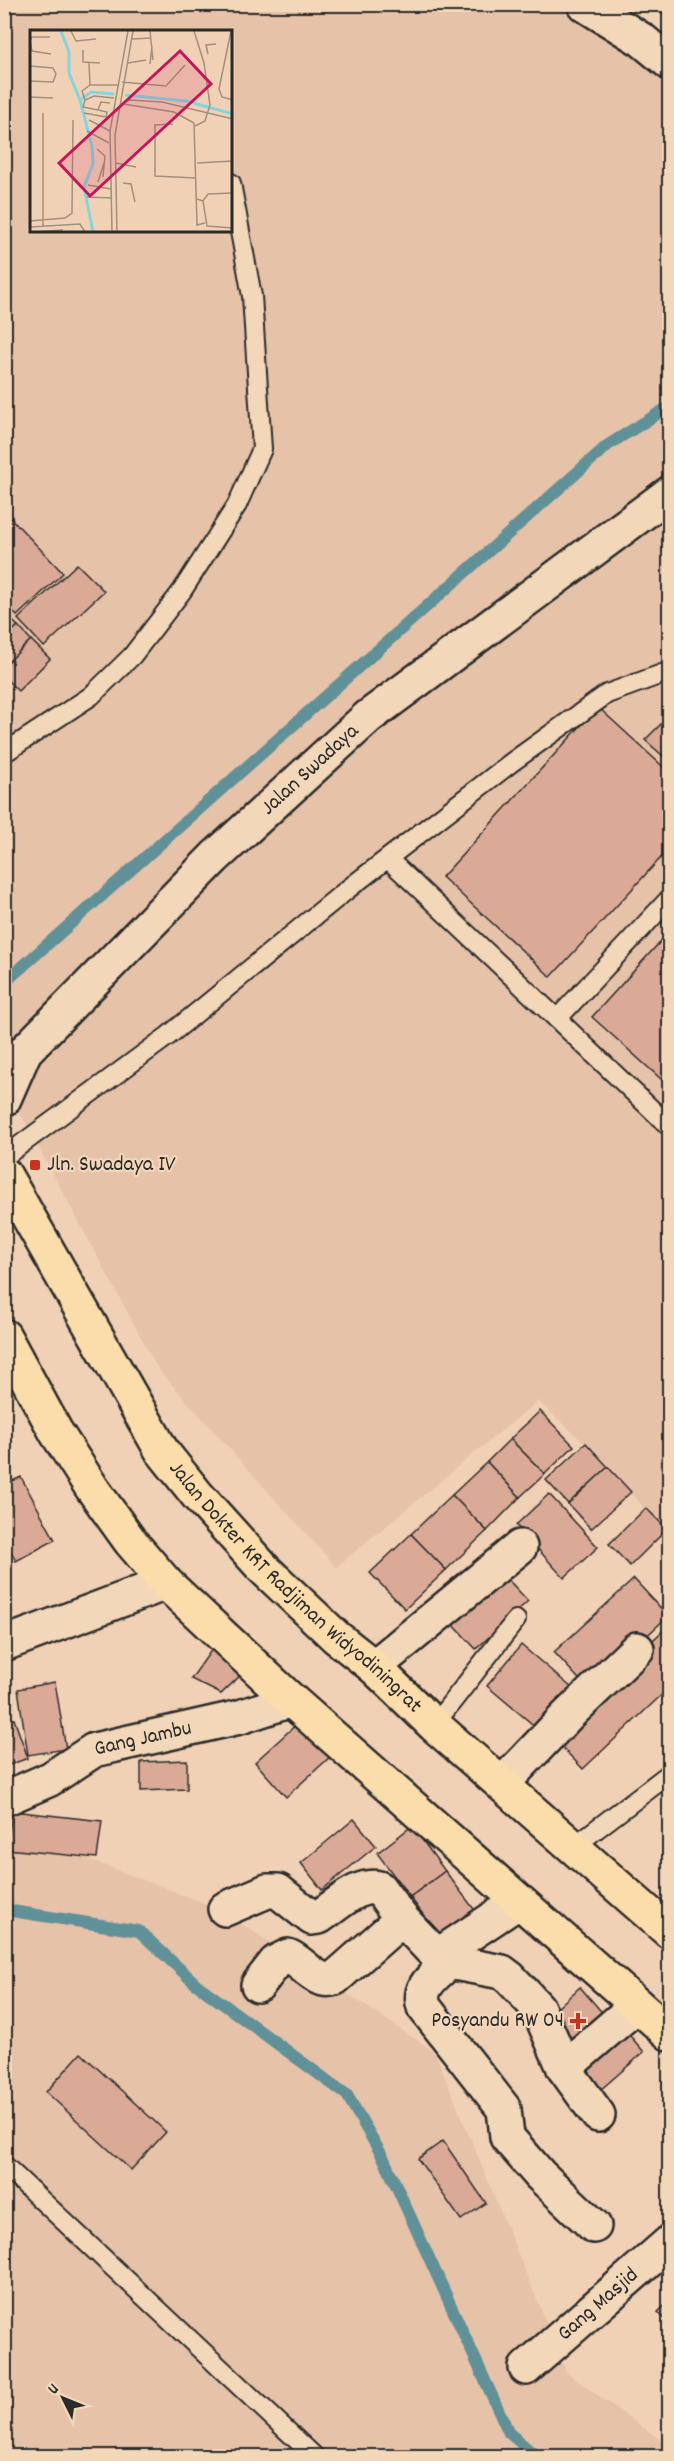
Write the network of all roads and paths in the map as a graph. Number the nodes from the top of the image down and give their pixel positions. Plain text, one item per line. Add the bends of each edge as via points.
1 (584, 4) edge
2 (669, 63) edge
3 (232, 188) edge
4 (669, 492) edge
5 (669, 670) edge
6 (4, 753) edge
7 (388, 859) junction
8 (669, 898) edge
9 (557, 1019) junction
10 (4, 1100) edge
11 (669, 1127) edge
12 (4, 1157) edge
13 (4, 1174) edge
14 (4, 1336) edge
15 (520, 1547) dead end
16 (166, 1583) junction
17 (516, 1620) dead end
18 (4, 1644) edge
19 (637, 1649) dead end
20 (374, 1667) junction
21 (291, 1700) junction
22 (434, 1725) junction
23 (669, 1773) edge
24 (502, 1784) junction
25 (4, 1799) edge
26 (573, 1847) junction
27 (518, 1902) junction
28 (225, 1909) dead end
29 (402, 1919) junction
30 (669, 1932) edge
31 (443, 1959) junction
32 (258, 1985) dead end
33 (637, 2005) junction
34 (669, 2034) edge
35 (564, 2068) junction
36 (598, 2115) dead end
37 (4, 2165) edge
38 (594, 2226) dead end
39 (669, 2242) edge
40 (526, 2368) dead end
41 (314, 2457) edge

1 - 2 street via 642,40
3 - 6 lane via 252,297 262,449 237,505 182,591 132,656 91,696
4 - 10 street, Jalan Swadaya via 359,724 215,857 25,1051
5 - 7 lane via 607,694
7 - 9 lane
7 - 12 lane via 168,1036
8 - 9 lane
9 - 11 lane
13 - 20 main road, Jalan Dokter KRT Radjiman Widyodiningrat via 162,1451 263,1568
14 - 16 main road via 56,1432 92,1488
15 - 20 street
16 - 18 street
16 - 21 main road
17 - 22 lane
19 - 24 street
20 - 22 main road, Jalan Dokter KRT Radjiman Widyodiningrat
21 - 25 street, Gang Jambu via 240,1717 94,1750 50,1779
21 - 27 main road
22 - 24 main road, Jalan Dokter KRT Radjiman Widyodiningrat
23 - 26 lane
24 - 26 main road, Jalan Dokter KRT Radjiman Widyodiningrat
26 - 30 main road, Jalan Dokter KRT Radjiman Widyodiningrat
27 - 31 street
27 - 33 main road
28 - 29 street via 278,1891 312,1918 319,1917 370,1886 379,1888
29 - 31 street
29 - 32 street via 334,1978 318,1979 299,1960 288,1956 276,1962
31 - 35 street via 502,1972 510,1978 538,2008
31 - 38 street via 423,1988 423,2007 504,2109 507,2136 540,2175
33 - 34 main road
33 - 35 street
35 - 36 street
37 - 41 lane
39 - 40 street, Gang Masjid

